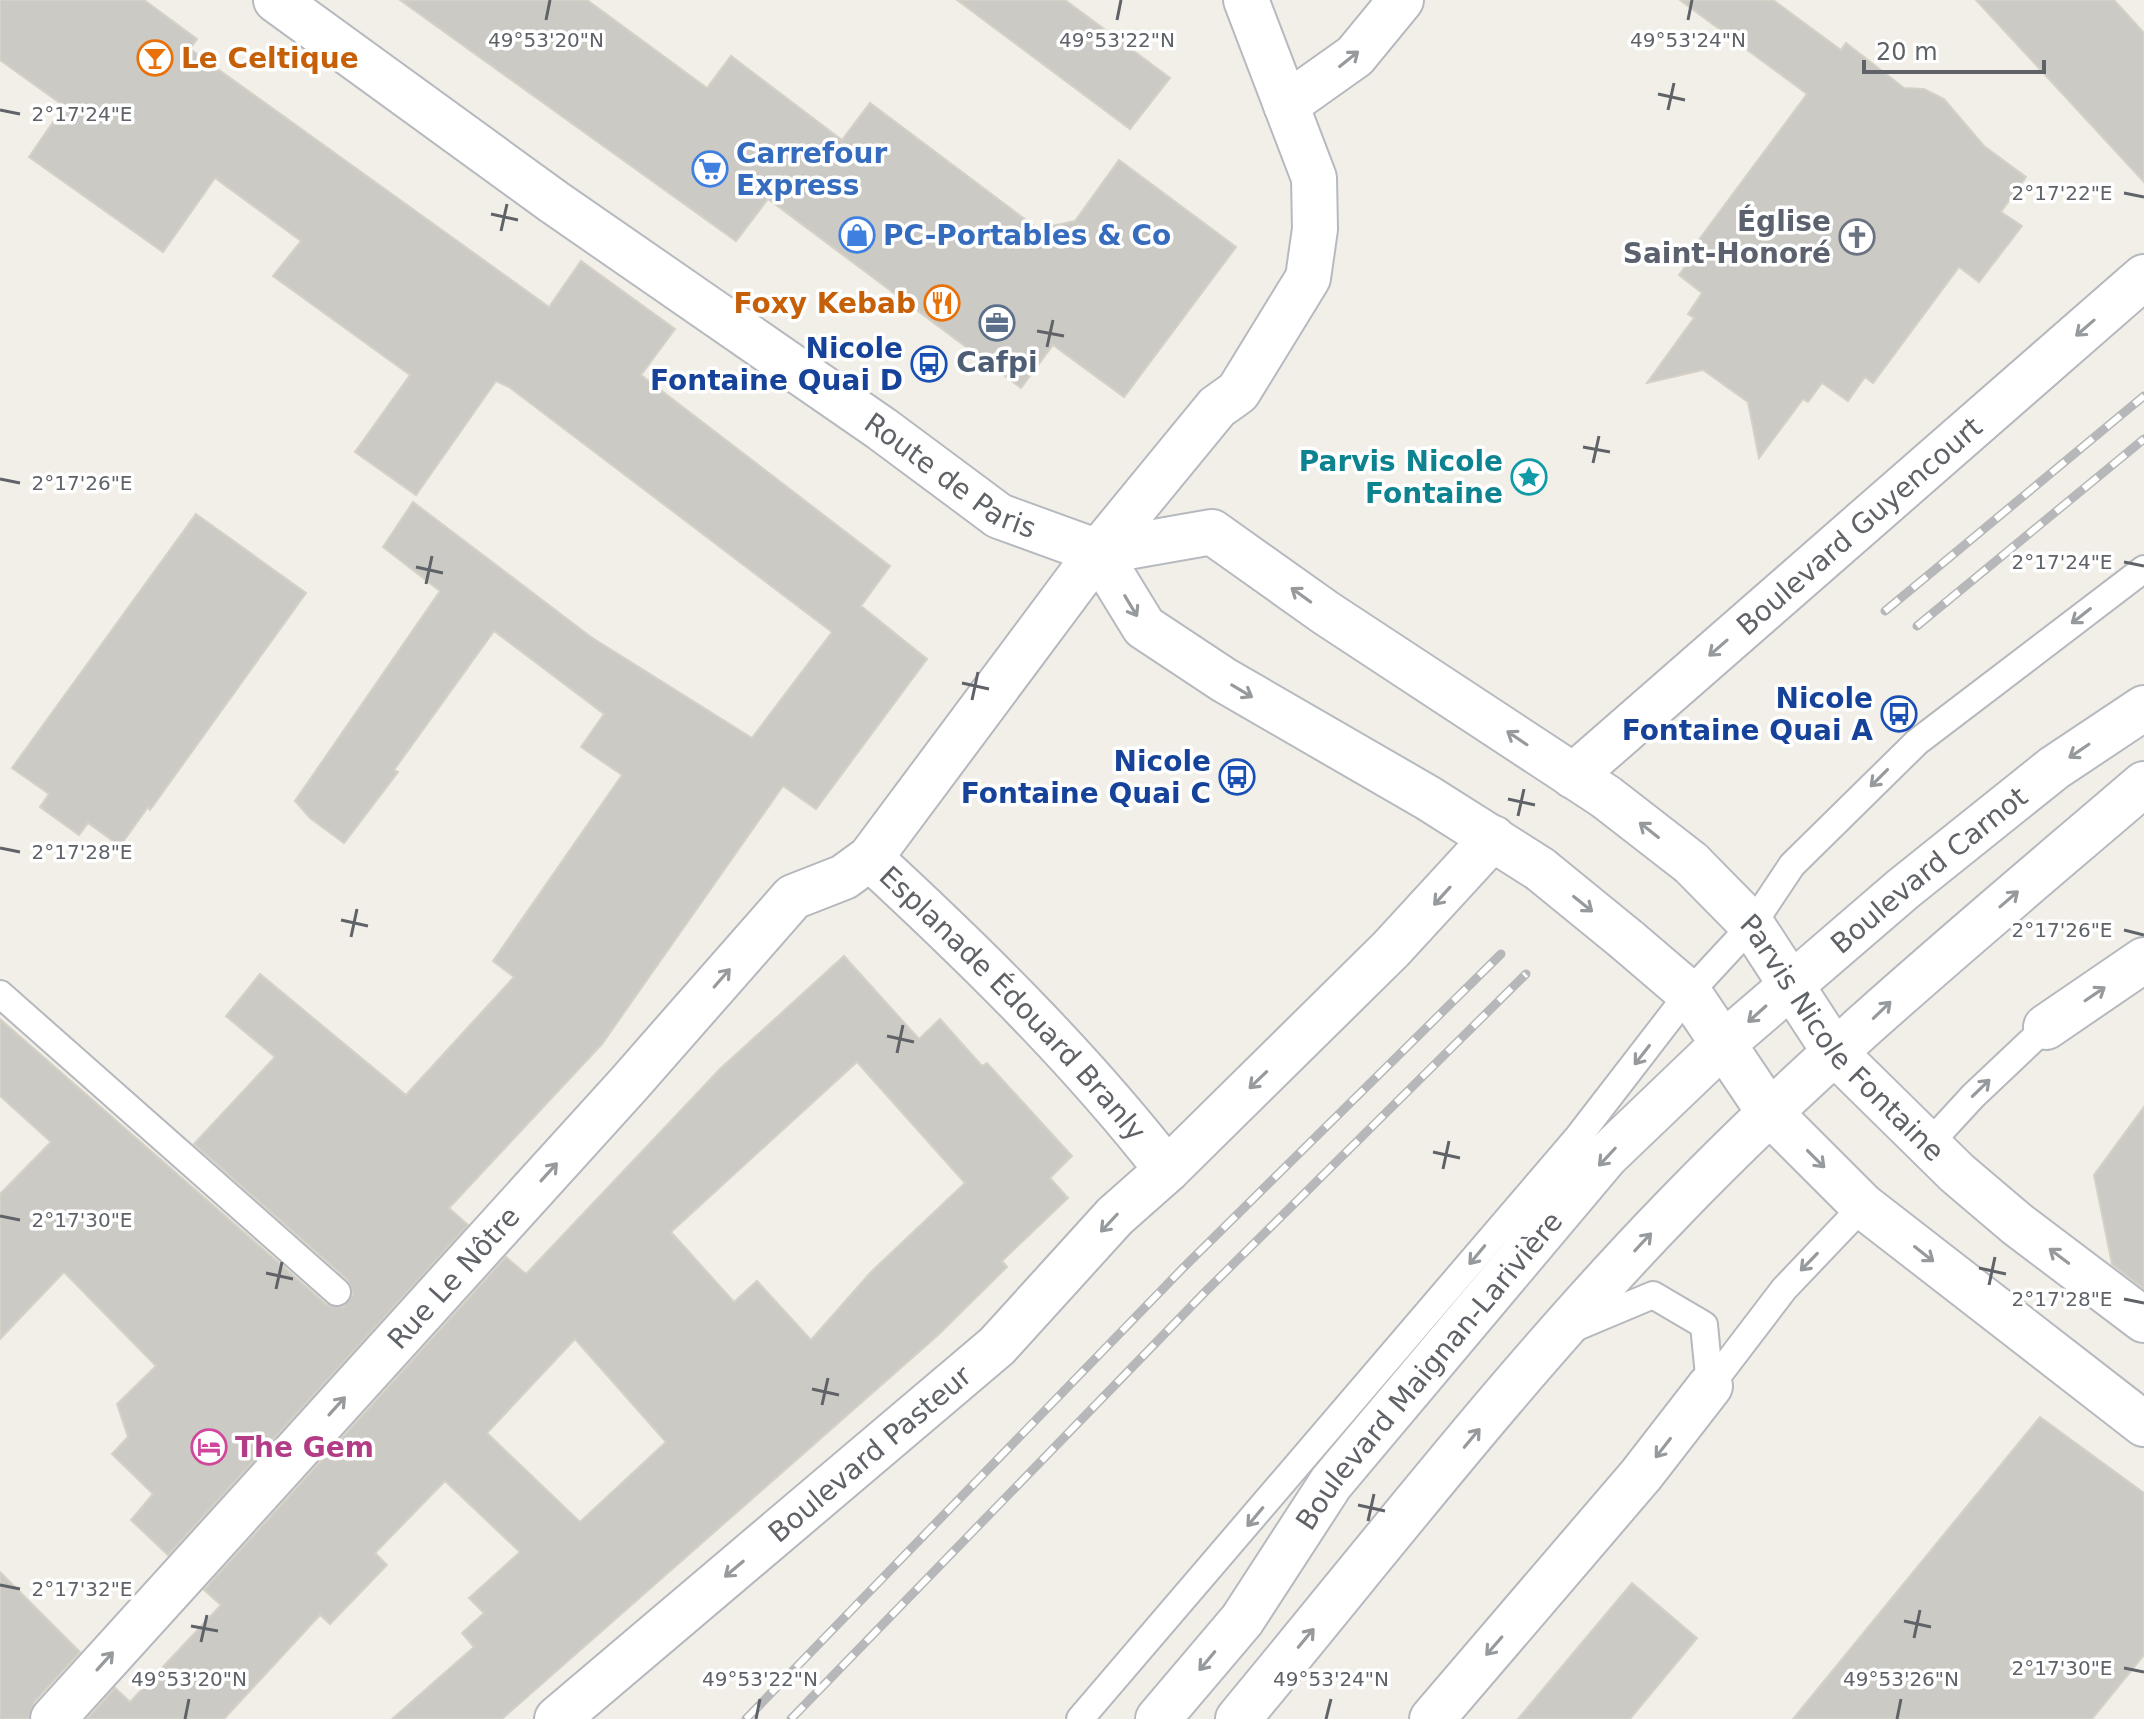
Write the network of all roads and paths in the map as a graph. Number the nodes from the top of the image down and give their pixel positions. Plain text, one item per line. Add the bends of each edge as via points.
1 (276, 0) edge
2 (1246, 0) edge
3 (1401, 0) edge
4 (1286, 105) junction
5 (2144, 277) edge
6 (1098, 552) junction
7 (2144, 569) edge
8 (2144, 708) edge
9 (2144, 784) edge
10 (1590, 786) junction
11 (1493, 838) junction
12 (870, 858) junction
13 (1752, 925) junction
14 (2144, 960) edge
15 (1791, 983) junction
16 (1689, 993) junction
17 (0, 994) edge
18 (2046, 1027) joint
19 (1723, 1044) junction
20 (1836, 1054) junction
21 (1769, 1112) junction
22 (1928, 1145) junction
23 (1167, 1170) junction
24 (1863, 1206) junction
25 (337, 1292) dead end
26 (2144, 1320) edge
27 (1559, 1334) junction
28 (1710, 1386) junction
29 (2144, 1424) edge
30 (53, 1719) edge
31 (557, 1719) edge
32 (1080, 1719) edge
33 (1158, 1719) edge
34 (1238, 1719) edge
35 (1432, 1719) edge

1 - 6 main road, Route de Paris via 999,516
2 - 4 main road, Esplanade Édouard Branly
4 -> 3 main road via 1355,56
4 - 6 main road, Esplanade Édouard Branly via 1314,178 1315,229 1308,278 1238,392 1217,407
5 -> 10 main road, Boulevard Guyencourt
10 -> 6 main road, Parvis Nicole Fontaine via 1212,532
6 -> 11 main road via 1144,627 1291,721
6 - 12 main road, Esplanade Édouard Branly
7 -> 13 lane via 1917,742 1792,865
8 -> 15 main road, Boulevard Carnot via 2054,768
20 -> 9 main road via 1928,967
13 -> 10 main road, Parvis Nicole Fontaine, bridge via 1691,863
11 -> 16 main road, bridge via 1540,869
11 -> 23 main road via 1391,949
12 - 23 main road, Esplanade Édouard Branly via 971,951
30 -> 12 main road, Rue Le Nôtre via 385,1336 793,897 844,877
13 - 15 main road, Parvis Nicole Fontaine
13 - 16 lane
18 -> 14 main road
15 -> 19 main road, Boulevard Carnot
15 - 20 main road, Parvis Nicole Fontaine
16 - 19 main road
16 -> 32 lane via 1578,1137
17 - 25 lane
22 -> 18 lane
19 - 21 main road
19 -> 33 main road, Boulevard Maignan-Larivière via 1606,1156 1342,1471 1242,1620
20 - 21 main road
20 - 22 main road, Parvis Nicole Fontaine
21 -> 24 main road
27 -> 21 main road
26 -> 22 main road, Parvis Nicole Fontaine via 2017,1224
23 -> 31 main road, Boulevard Pasteur via 1115,1216 997,1346
24 -> 28 lane via 1784,1289
24 -> 29 main road
27 - 28 lane via 1653,1295 1704,1325
34 -> 27 main road
28 -> 35 main road via 1641,1475

